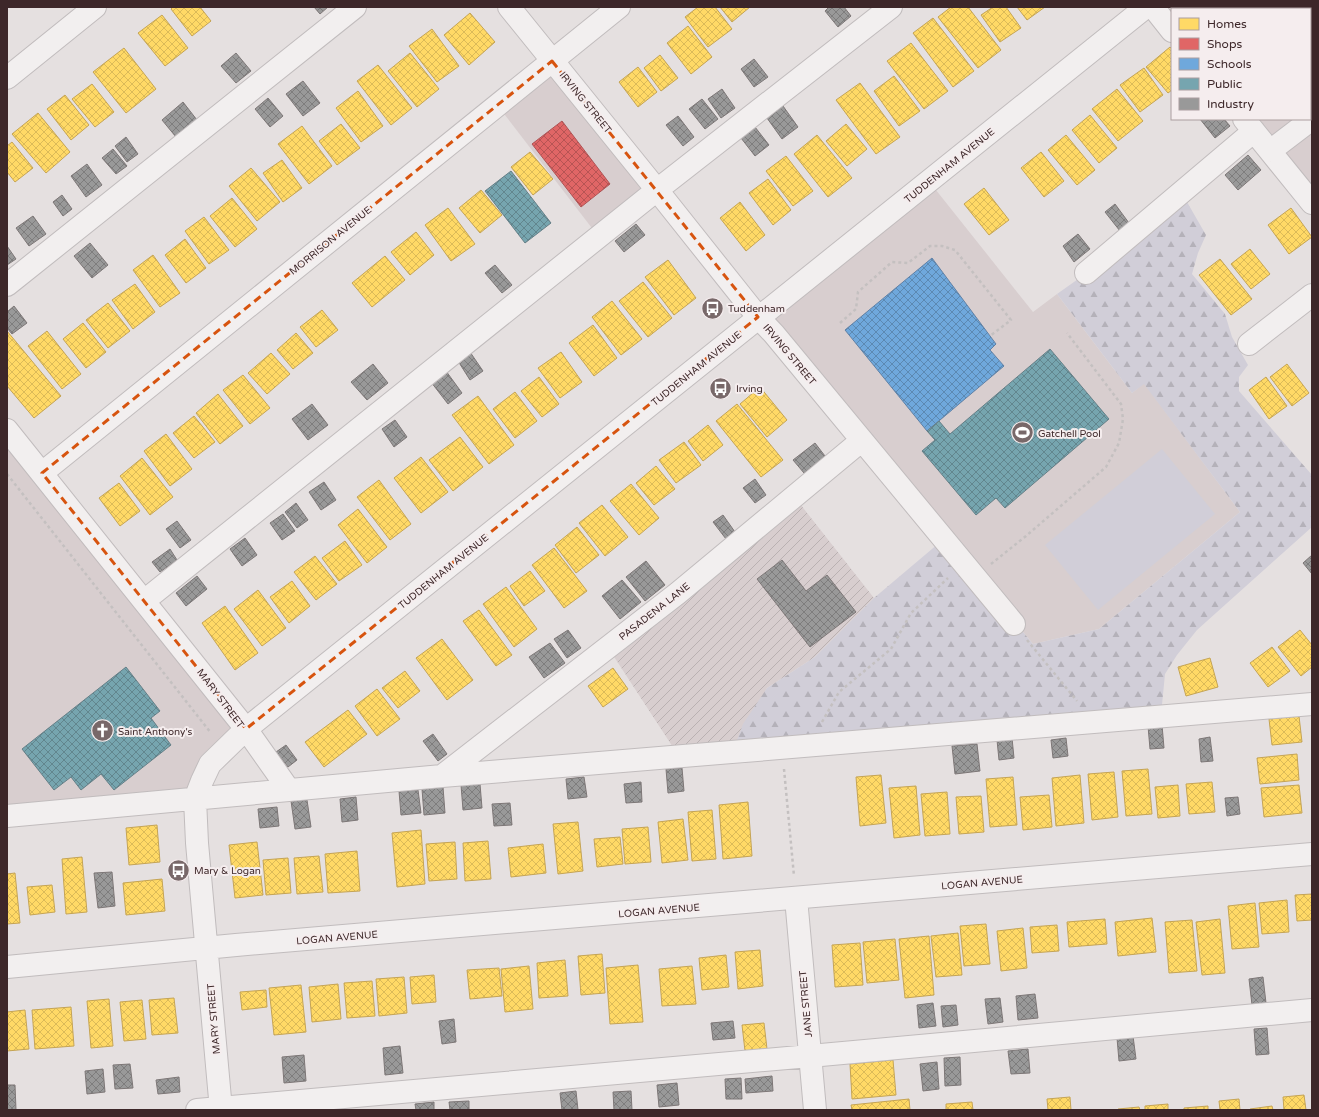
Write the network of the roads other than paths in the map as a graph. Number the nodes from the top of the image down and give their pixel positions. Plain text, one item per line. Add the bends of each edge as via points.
1 (95, 7) edge
2 (355, 7) edge
3 (509, 7) edge
4 (619, 7) edge
5 (891, 7) edge
6 (1146, 7) edge
7 (1153, 7) edge
8 (1171, 30) edge
9 (552, 61) junction
10 (7, 78) edge
11 (1311, 120) edge
12 (1249, 125) edge
13 (1270, 151) junction
14 (658, 190) junction
15 (1312, 203) edge
16 (1086, 273) dead end
17 (7, 285) edge
18 (1312, 295) edge
19 (758, 317) junction
20 (1249, 344) dead end
21 (7, 430) edge
22 (861, 441) junction
23 (42, 473) junction
24 (144, 601) junction
25 (1014, 624) road end
26 (1312, 704) edge
27 (246, 729) junction
28 (442, 776) junction
29 (289, 790) junction
30 (195, 799) junction
31 (7, 816) edge
32 (1312, 854) edge
33 (796, 898) junction
34 (207, 948) junction
35 (7, 967) edge
36 (1312, 1010) edge
37 (810, 1056) junction
38 (221, 1109) edge
39 (197, 1110) edge
40 (814, 1110) edge

1 - 10 street
2 - 17 street
3 - 9 street, IRVING STREET
4 - 9 street, MORRISON AVENUE
5 - 14 street
6 - 19 street, TUDDENHAM AVENUE
7 - 8 street
9 - 14 street, IRVING STREET
9 - 23 street, MORRISON AVENUE
11 - 13 street
12 - 13 street
12 - 16 street
13 - 15 street
14 - 19 street, IRVING STREET
14 - 24 street
18 - 20 street
19 - 22 street, IRVING STREET
19 - 27 street, TUDDENHAM AVENUE
21 - 23 street, MARY STREET
22 - 25 street, IRVING STREET
22 - 28 street, PASADENA LANE via 678,593
23 - 24 street, MARY STREET
24 - 27 street, MARY STREET
26 - 28 street
27 - 29 street
27 - 30 street, MARY STREET via 210,764
28 - 29 street
29 - 30 street
30 - 31 street
30 - 34 street, MARY STREET
32 - 33 street, LOGAN AVENUE
33 - 34 street, LOGAN AVENUE
33 - 37 street, JANE STREET
34 - 35 street, LOGAN AVENUE
34 - 38 street, MARY STREET
36 - 37 street
37 - 38 street
37 - 40 street, JANE STREET
38 - 39 street

